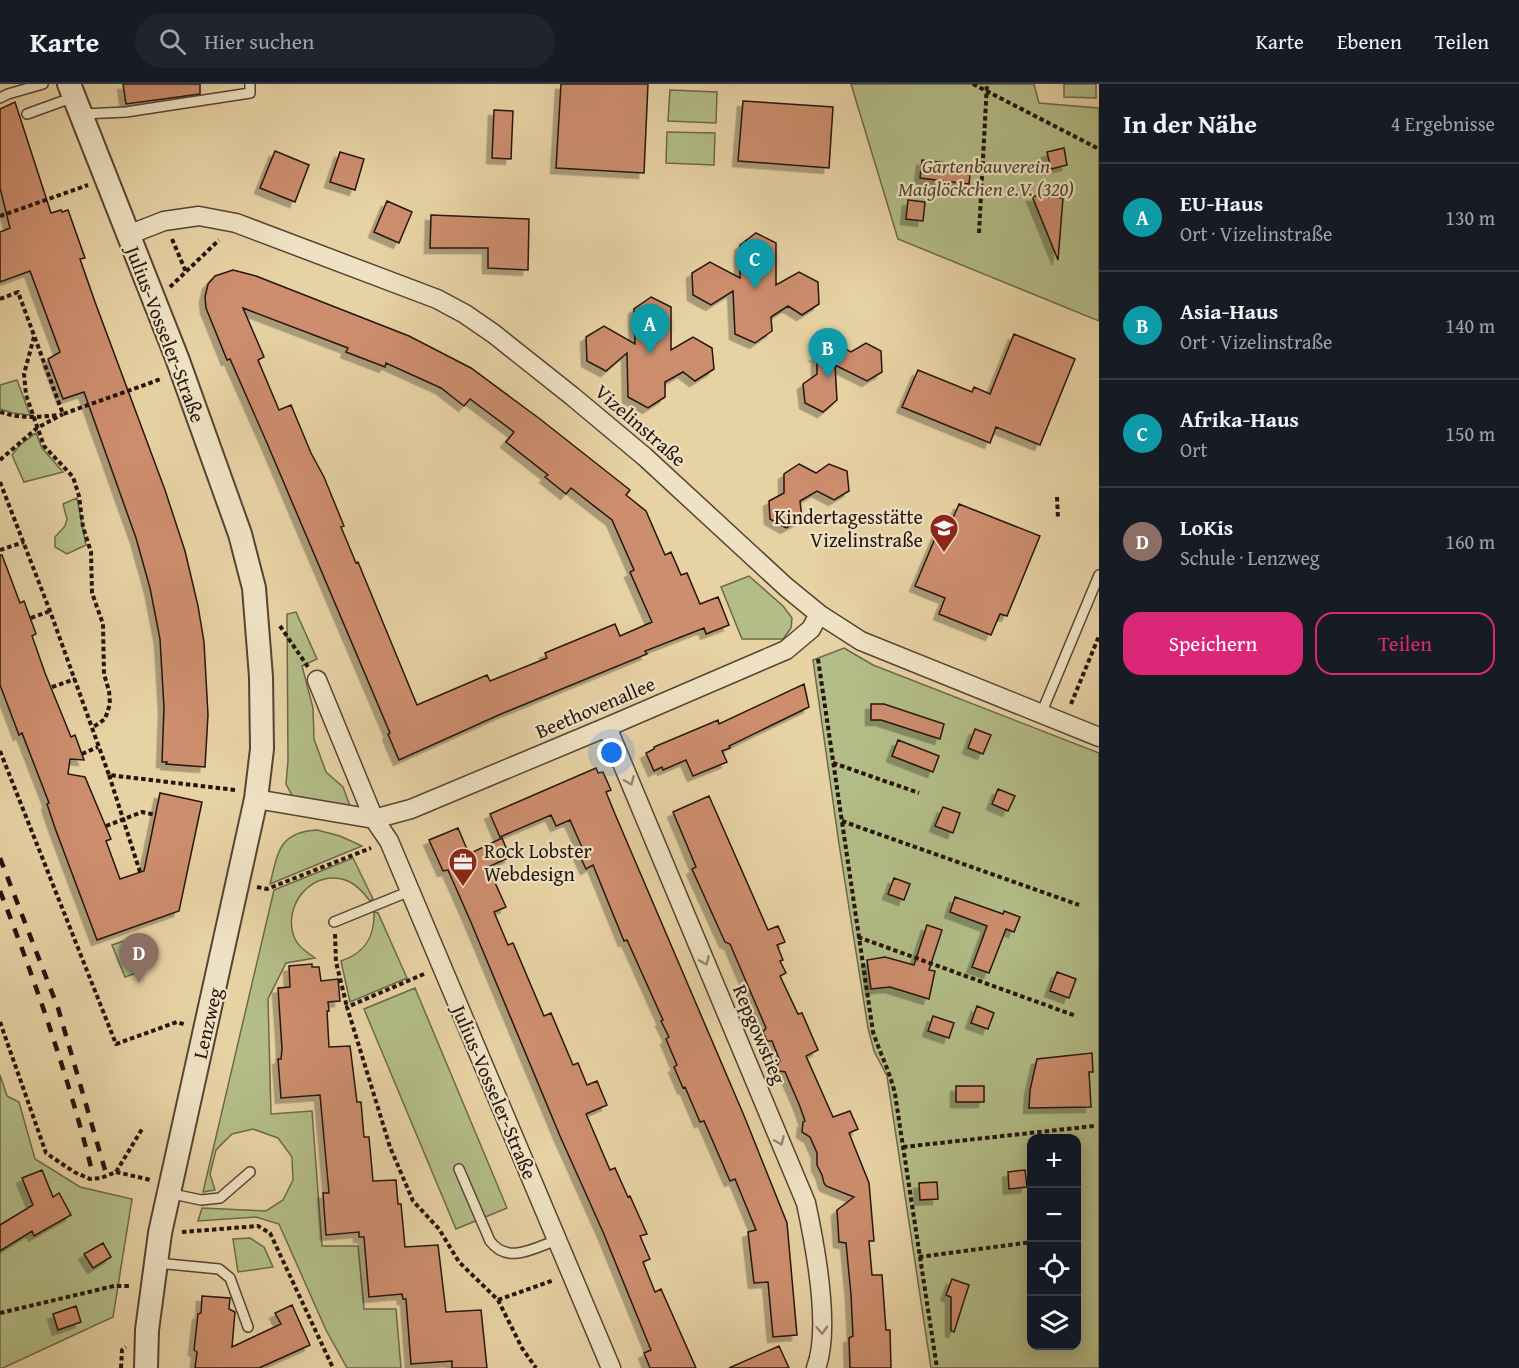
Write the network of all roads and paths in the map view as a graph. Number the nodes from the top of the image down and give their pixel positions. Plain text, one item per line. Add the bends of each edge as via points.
1 (43, 84) edge
2 (250, 84) edge
3 (973, 84) edge
4 (987, 84) edge
5 (987, 90) junction
6 (0, 98) edge
7 (75, 99) edge
8 (27, 114) dead end
9 (1099, 149) edge
10 (106, 178) junction
11 (0, 216) edge
12 (164, 221) junction
13 (236, 223) junction
14 (979, 233) dead end
15 (128, 235) junction
16 (186, 272) junction
17 (0, 299) edge
18 (154, 302) junction
19 (34, 337) junction
20 (181, 372) junction
21 (0, 412) edge
22 (63, 414) junction
23 (33, 418) junction
24 (37, 428) junction
25 (0, 460) edge
26 (0, 482) edge
27 (1057, 497) dead end
28 (1058, 518) dead end
29 (24, 542) junction
30 (0, 550) edge
31 (1099, 575) edge
32 (50, 611) junction
33 (819, 614) junction
34 (31, 618) dead end
35 (279, 625) dead end
36 (1099, 636) edge
37 (818, 659) dead end
38 (261, 677) joint
39 (75, 679) junction
40 (317, 680) joint
41 (52, 687) dead end
42 (1071, 704) dead end
43 (1041, 714) junction
44 (607, 727) junction
45 (92, 728) junction
46 (1099, 737) edge
47 (98, 747) junction
48 (0, 751) edge
49 (82, 753) dead end
50 (833, 763) junction
51 (109, 775) junction
52 (919, 793) dead end
53 (256, 795) junction
54 (156, 815) dead end
55 (123, 819) junction
56 (374, 819) junction
57 (842, 821) junction
58 (106, 826) dead end
59 (389, 841) junction
60 (140, 872) dead end
61 (239, 882) junction
62 (410, 891) junction
63 (1079, 905) dead end
64 (334, 922) joint
65 (858, 937) junction
66 (442, 966) junction
67 (347, 1007) junction
68 (1076, 1016) dead end
69 (0, 1023) edge
70 (206, 1029) junction
71 (1094, 1126) dead end
72 (142, 1129) dead end
73 (903, 1146) junction
74 (459, 1169) dead end
75 (117, 1172) junction
76 (250, 1172) dead end
77 (169, 1189) junction
78 (160, 1233) junction
79 (557, 1240) junction
80 (1027, 1243) edge
81 (920, 1257) junction
82 (155, 1262) junction
83 (541, 1285) dead end
84 (152, 1287) junction
85 (498, 1300) junction
86 (0, 1313) edge
87 (248, 1327) dead end
88 (146, 1368) edge
89 (333, 1368) edge
90 (536, 1368) edge
91 (611, 1368) edge
92 (816, 1368) edge
93 (937, 1368) edge

1 - 6 lane
2 - 7 lane via 250,93 126,112
3 - 5 path
4 - 5 path
5 - 9 path
5 - 14 path
7 - 8 lane
7 - 10 street, Julius-Vosseler-Straße
10 - 11 path
10 - 15 street, Julius-Vosseler-Straße
12 - 13 street, Vizelinstraße via 199,216
12 - 15 street, Vizelinstraße
12 - 16 path
13 - 16 path
13 - 33 street, Vizelinstraße via 437,299 465,314 636,449
15 - 18 street, Julius-Vosseler-Straße
16 - 18 path
17 - 19 path via 18,292
18 - 20 street, Julius-Vosseler-Straße
19 - 22 path
19 - 23 path via 24,374
20 - 22 path
20 - 38 street, Julius-Vosseler-Straße via 240,534 254,588
21 - 23 path
22 - 23 path
22 - 24 path
23 - 24 path
24 - 25 path
24 - 45 path via 44,447 73,477 91,552 92,592 103,624 104,674 110,704 105,719
26 - 29 path
27 - 28 path
29 - 30 path
29 - 32 path
31 - 43 lane
32 - 34 path
32 - 39 path
33 - 43 street, Vizelinstraße via 861,641
33 - 44 street, Beethovenallee via 811,629 786,650
35 - 40 path
36 - 42 path
37 - 50 path
38 - 53 street, Lenzweg via 262,749
39 - 41 path
39 - 45 path
40 - 56 street, Julius-Vosseler-Straße
43 - 46 street, Vizelinstraße
44 - 56 street, Beethovenallee via 411,809
44 -> 92 street, Repgowstieg via 806,1203 823,1329
45 - 47 path
47 - 49 path
47 - 51 path
48 - 70 path via 116,1044 177,1023
50 - 52 path
50 - 57 path
51 - 53 path
51 - 55 path
53 - 56 street
53 - 61 street, Lenzweg
54 - 55 path via 142,812
55 - 58 path
55 - 60 path
56 - 59 street, Julius-Vosseler-Straße
57 - 63 path
57 - 65 path
59 - 61 path via 267,889
59 - 62 street, Julius-Vosseler-Straße
61 - 70 street, Lenzweg
62 - 64 lane
62 - 66 street, Julius-Vosseler-Straße
64 - 67 path via 336,962
65 - 68 path
65 - 73 path via 873,1032 890,1073
66 - 67 path
66 - 79 street, Julius-Vosseler-Straße
67 - 85 path via 390,1147 413,1200 439,1229 459,1262
69 - 75 path via 46,1153 90,1179
70 - 77 street, Lenzweg
71 - 73 path
72 - 75 path
73 - 81 path
74 - 79 lane via 495,1248 512,1255
75 - 77 path
76 - 77 lane via 220,1198 201,1200
77 - 78 street, Lenzweg
78 - 82 street, Lenzweg
78 - 89 path via 258,1226 270,1233
79 - 91 street, Julius-Vosseler-Straße
80 - 81 path
81 - 93 path
82 - 84 street, Lenzweg
82 - 87 lane via 219,1269 230,1278
83 - 85 path
84 - 86 path via 114,1286
84 - 88 street, Lenzweg
85 - 90 path

